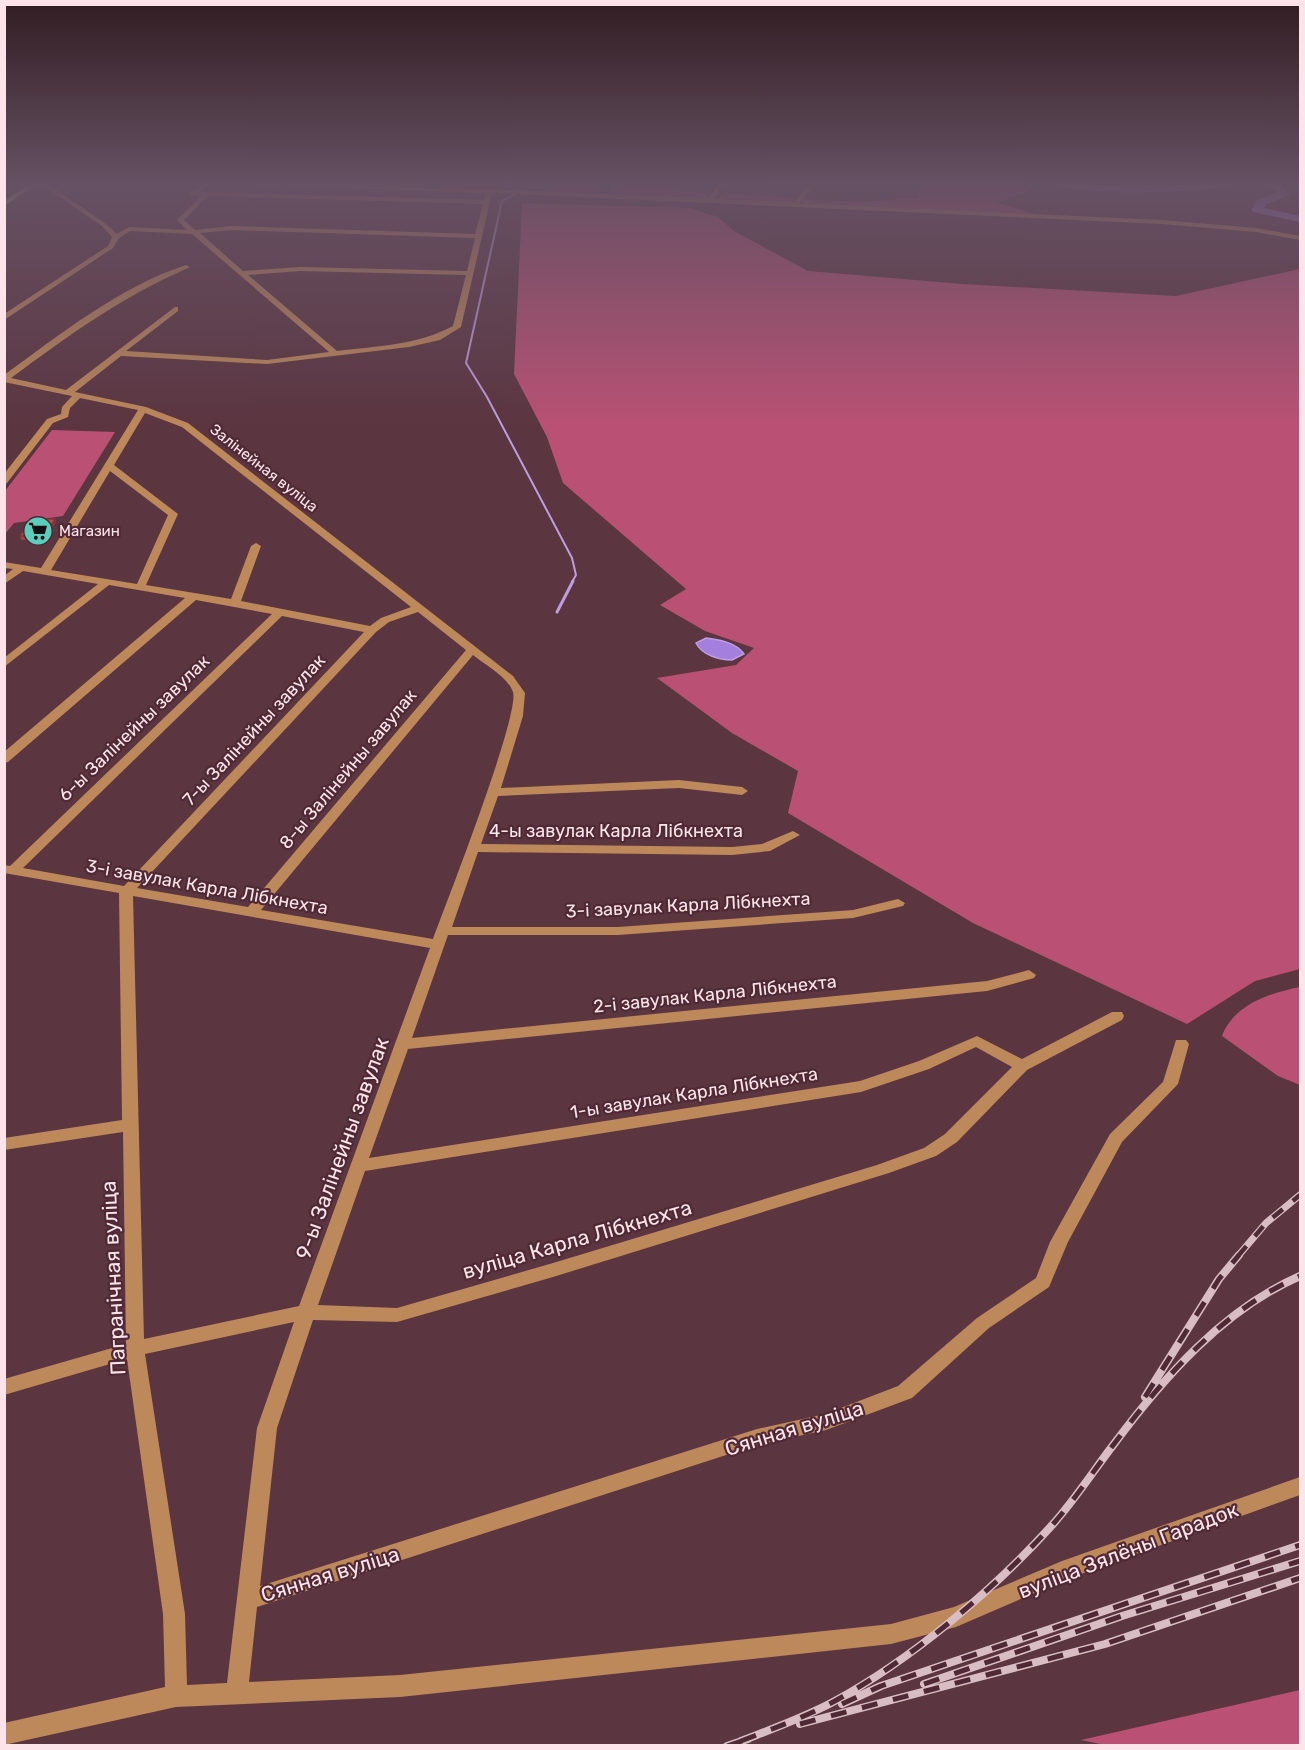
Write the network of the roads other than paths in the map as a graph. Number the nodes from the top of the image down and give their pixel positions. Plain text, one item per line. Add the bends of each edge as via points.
1 (86, 264) edge
2 (231, 264) edge
3 (470, 264) edge
4 (186, 267) dead end
5 (242, 273) junction
6 (468, 273) junction
7 (175, 309) dead end
8 (4, 318) edge
9 (118, 353) junction
10 (337, 355) junction
11 (4, 379) edge
12 (74, 393) junction
13 (143, 409) junction
14 (110, 466) junction
15 (4, 481) edge
16 (256, 546) dead end
17 (4, 566) edge
18 (21, 568) junction
19 (44, 572) junction
20 (4, 581) edge
21 (107, 582) junction
22 (140, 588) junction
23 (192, 597) junction
24 (235, 603) junction
25 (418, 608) junction
26 (281, 611) junction
27 (372, 630) junction
28 (472, 649) junction
29 (4, 664) edge
30 (4, 759) edge
31 (742, 791) dead end
32 (493, 792) junction
33 (793, 835) dead end
34 (473, 848) junction
35 (9, 869) edge
36 (126, 892) junction
37 (898, 903) dead end
38 (251, 913) junction
39 (441, 938) junction
40 (1029, 975) dead end
41 (1117, 1016) dead end
42 (404, 1044) junction
43 (1181, 1044) dead end
44 (1022, 1066) junction
45 (129, 1125) junction
46 (4, 1144) edge
47 (360, 1166) junction
48 (306, 1312) junction
49 (135, 1349) junction
50 (4, 1387) edge
51 (1300, 1486) edge
52 (247, 1600) junction
53 (237, 1692) junction
54 (176, 1696) junction
55 (4, 1734) edge

1 - 8 street
2 - 5 street
3 - 6 street
4 - 11 street via 108,303
5 - 6 street via 300,268
5 - 10 street
6 - 10 street via 457,327 437,338
7 - 9 street
9 - 10 street via 267,362
9 - 12 street
11 - 12 street, Залінейная вуліца
12 - 13 street, Залінейная вуліца
12 - 15 street via 65,415 50,421
13 - 14 street
13 - 25 street, Залінейная вуліца via 185,425
14 - 19 street
14 - 22 street via 173,514
16 - 24 street
17 - 18 street
18 - 19 street
18 - 20 street
19 - 21 street
21 - 22 street
21 - 29 street
22 - 23 street
23 - 24 street
23 - 30 street
24 - 26 street
25 - 27 street, 7-ы Залінейны завулак
25 - 28 street, Залінейная вуліца
26 - 27 street
26 - 35 street, 6-ы Залінейны завулак
27 - 36 street, 7-ы Залінейны завулак
28 - 32 street, 9-ы Залінейны завулак via 509,678 519,693 517,716
28 - 38 street, 8-ы Залінейны завулак
31 - 32 street via 680,784
32 - 34 street, 9-ы Залінейны завулак
33 - 34 street, 4-ы завулак Карла Лібкнехта via 765,848 732,851
34 - 39 street, 9-ы Залінейны завулак
35 - 36 street, 3-і завулак Карла Лібкнехта
36 - 38 street, 3-і завулак Карла Лібкнехта
36 - 45 street, Пагранічная вуліца
37 - 39 street, 3-і завулак Карла Лібкнехта via 853,914 618,931
38 - 39 street, 3-і завулак Карла Лібкнехта
39 - 42 street, 9-ы Залінейны завулак
40 - 42 street, 2-і завулак Карла Лібкнехта via 987,986
41 - 44 street, вуліца Карла Лібкнехта
42 - 47 street, 9-ы Залінейны завулак
43 - 52 street, Сянная вуліца via 1170,1084 1116,1138 1059,1242 1043,1282 983,1323 904,1392 826,1422 757,1437
44 - 47 street, 1-ы завулак Карла Лібкнехта via 977,1041 924,1065 861,1086
44 - 48 street, вуліца Карла Лібкнехта via 951,1138 930,1152 883,1169 397,1315
45 - 46 street
45 - 49 street, Пагранічная вуліца
47 - 48 street, 9-ы Залінейны завулак
48 - 49 street, вуліца Карла Лібкнехта
48 - 52 street, 9-ы Залінейны завулак via 267,1428
49 - 50 street, вуліца Карла Лібкнехта
49 - 54 street, Пагранічная вуліца via 174,1614
51 - 53 street, вуліца Зялёны Гарадок via 1062,1571 956,1617 891,1634 435,1683
52 - 53 street, 9-ы Залінейны завулак
53 - 54 street
54 - 55 street

